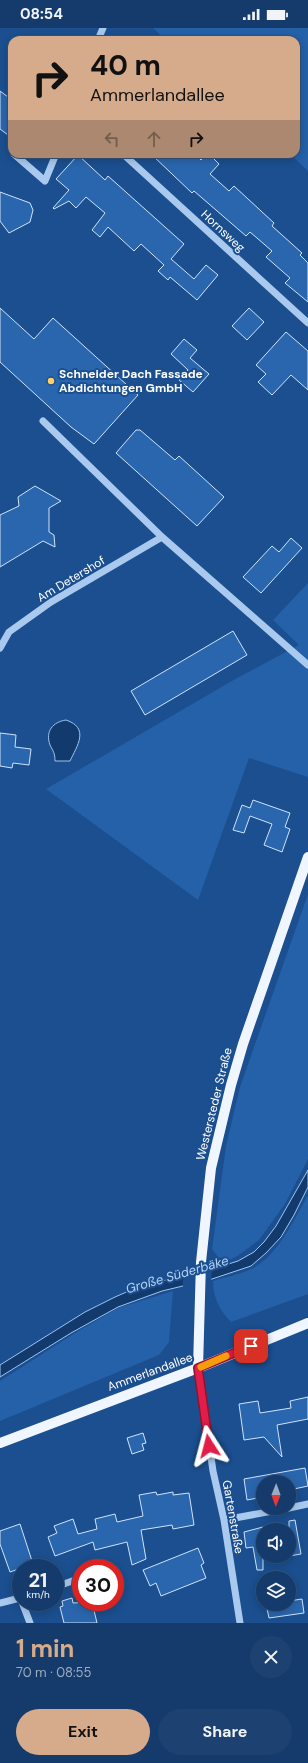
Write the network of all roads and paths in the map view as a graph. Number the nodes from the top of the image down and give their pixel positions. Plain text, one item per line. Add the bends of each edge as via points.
1 (18, 158) edge
2 (54, 158) edge
3 (127, 158) edge
4 (308, 323) edge
5 (43, 421) dead end
6 (162, 537) junction
7 (0, 648) edge
8 (308, 665) edge
9 (308, 858) edge
10 (308, 1323) edge
11 (198, 1368) junction
12 (0, 1442) edge
13 (308, 1504) edge
14 (296, 1507) edge
15 (256, 1514) edge
16 (224, 1520) junction
17 (12, 1601) edge
18 (0, 1603) edge
19 (26, 1611) edge
20 (30, 1623) edge
21 (240, 1623) edge

1 - 2 street via 45,181
3 - 4 street, Hornsweg
5 - 6 street
6 - 7 street, Am Detershof via 51,602 9,632
6 - 8 street
9 - 11 main road, Westersteder Straße via 230,1085 211,1168 201,1262
10 - 11 main road, Ammerlandallee
11 - 12 main road, Ammerlandallee
11 - 16 street, Gartenstraße via 213,1471
13 - 14 street
15 - 16 street
16 - 21 street, Gartenstraße
17 - 18 street
19 - 20 street

